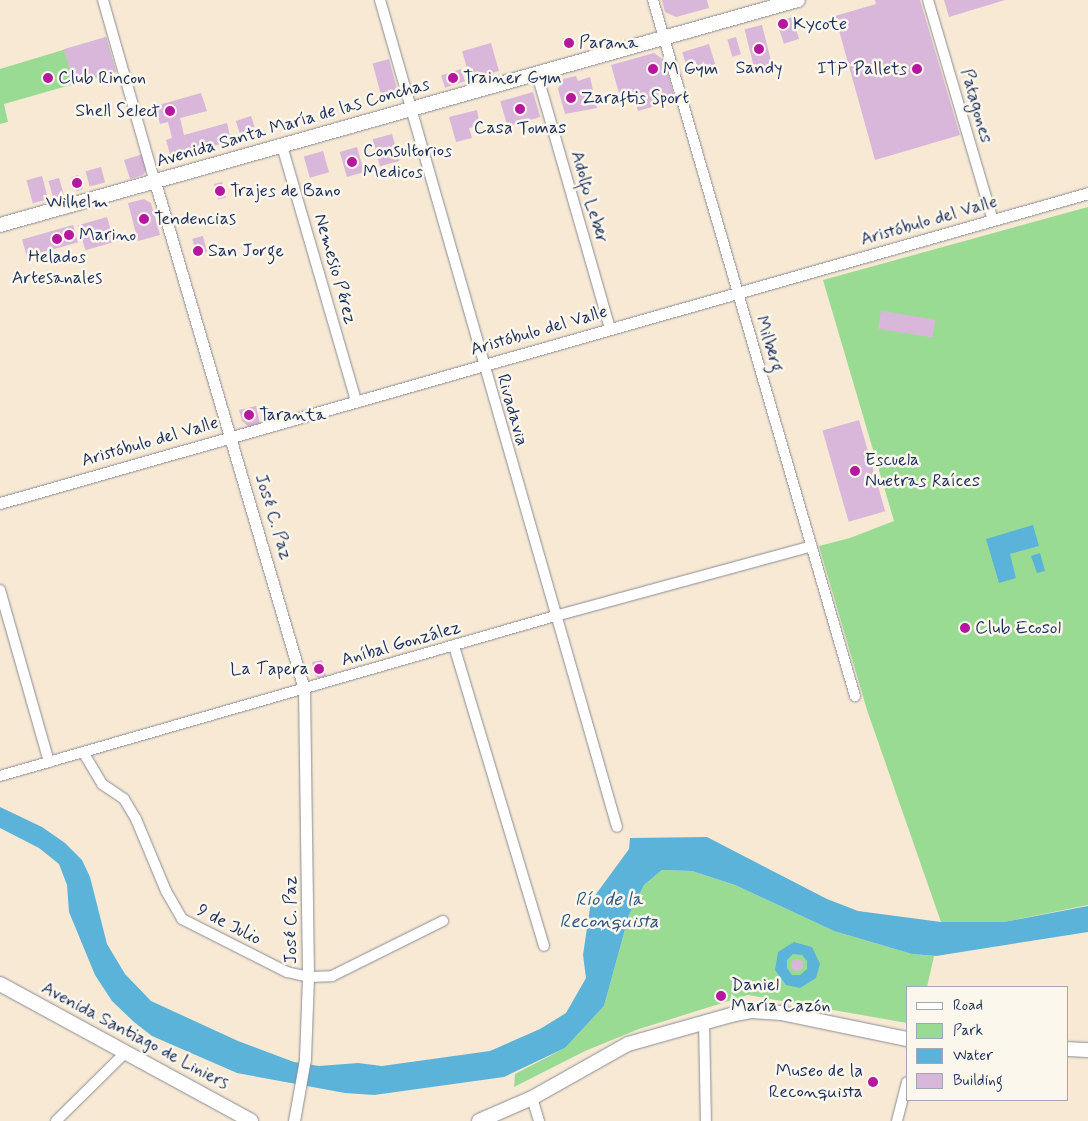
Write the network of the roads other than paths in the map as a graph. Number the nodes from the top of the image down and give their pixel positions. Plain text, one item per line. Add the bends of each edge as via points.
1 (103, 0) edge
2 (380, 0) edge
3 (653, 0) edge
4 (798, 0) edge
5 (928, 0) edge
6 (664, 39) junction
7 (536, 74) junction
8 (411, 108) junction
9 (282, 146) junction
10 (155, 182) junction
11 (1088, 193) edge
12 (993, 221) junction
13 (0, 225) edge
14 (737, 293) junction
15 (610, 329) junction
16 (482, 365) junction
17 (356, 402) junction
18 (231, 437) junction
19 (0, 503) edge
20 (812, 546) junction
21 (0, 590) edge
22 (555, 616) junction
23 (454, 646) junction
24 (304, 689) junction
25 (855, 696) dead end
26 (83, 752) junction
27 (49, 762) junction
28 (0, 776) edge
29 (617, 827) dead end
30 (443, 921) dead end
31 (544, 946) dead end
32 (308, 977) junction
33 (0, 984) edge
34 (704, 1021) junction
35 (906, 1039) edge
36 (1068, 1049) edge
37 (1088, 1050) edge
38 (124, 1053) junction
39 (906, 1086) edge
40 (532, 1098) junction
41 (56, 1121) edge
42 (251, 1121) edge
43 (294, 1121) edge
44 (479, 1121) edge
45 (539, 1121) edge
46 (706, 1121) edge
47 (898, 1121) edge

1 - 10 street, José C. Paz
2 - 8 street, Rivadavia
3 - 6 street, Milberg
4 - 6 main road, Avenida Santa María de las Conchas
5 - 12 street, Patagones
6 - 7 main road, Avenida Santa María de las Conchas
6 - 14 street, Milberg
7 - 8 main road, Avenida Santa María de las Conchas
7 - 15 street, Adolfo Leber
8 - 9 main road, Avenida Santa María de las Conchas
8 - 16 street, Rivadavia
9 - 10 main road, Avenida Santa María de las Conchas
9 - 17 street, Nemesio Pérez
10 - 13 main road, Avenida Santa María de las Conchas
10 - 18 street, José C. Paz
11 - 12 street, Aristóbulo del Valle
12 - 14 street, Aristóbulo del Valle
14 - 15 street, Aristóbulo del Valle
14 - 20 street, Milberg
15 - 16 street, Aristóbulo del Valle
16 - 17 street, Aristóbulo del Valle
16 - 22 street, Rivadavia
17 - 18 street, Aristóbulo del Valle
18 - 19 street, Aristóbulo del Valle
18 - 24 street, José C. Paz
20 - 22 street, Aníbal González
20 - 25 street, Milberg
21 - 27 street
22 - 23 street, Aníbal González
22 - 29 street, Rivadavia
23 - 24 street, Aníbal González
23 - 31 street
24 - 26 street, Aníbal González
24 - 32 street, José C. Paz
26 - 27 street, Aníbal González
26 - 32 street, 9 de Julio via 102,784 124,800 136,819 166,891 182,919 287,972
27 - 28 street, Aníbal González
30 - 32 street, 9 de Julio via 332,976
32 - 43 street, José C. Paz via 305,1059
33 - 38 main road, Avenida Santiago de Liniers
34 - 35 main road via 764,1011
34 - 40 main road via 628,1044
34 - 46 street
36 - 37 main road
38 - 41 street
38 - 42 main road, Avenida Santiago de Liniers
39 - 47 street
40 - 44 main road
40 - 45 street

